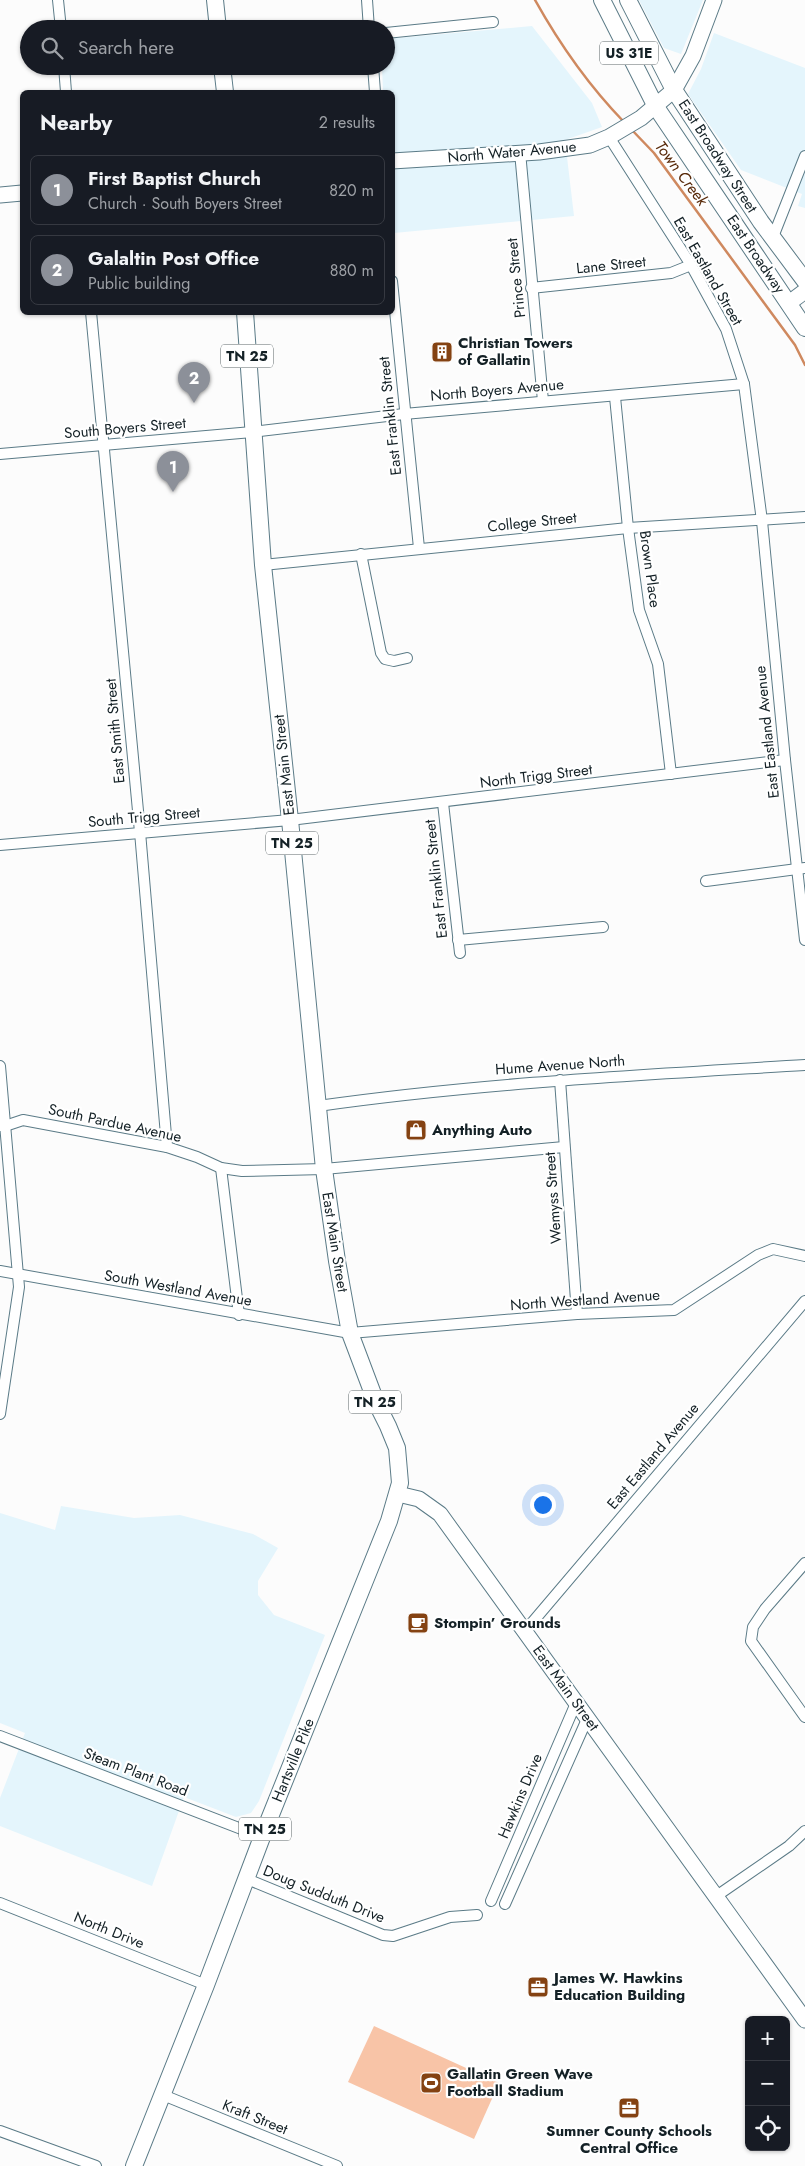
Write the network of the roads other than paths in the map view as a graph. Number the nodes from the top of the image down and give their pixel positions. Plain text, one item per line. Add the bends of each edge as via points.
1 (58, 0) edge
2 (215, 0) edge
3 (367, 0) edge
4 (602, 0) edge
5 (628, 0) edge
6 (714, 0) edge
7 (59, 20) edge
8 (217, 20) edge
9 (368, 20) edge
10 (493, 22) dead end
11 (395, 31) edge
12 (65, 75) edge
13 (223, 75) edge
14 (374, 75) edge
15 (66, 90) edge
16 (225, 90) edge
17 (375, 90) edge
18 (674, 90) junction
19 (656, 107) junction
20 (613, 135) junction
21 (520, 152) junction
22 (805, 156) edge
23 (395, 161) edge
24 (20, 194) edge
25 (0, 195) edge
26 (762, 222) joint
27 (773, 237) junction
28 (691, 265) junction
29 (803, 274) edge
30 (531, 288) junction
31 (805, 290) edge
32 (789, 303) junction
33 (395, 314) edge
34 (91, 315) edge
35 (244, 315) edge
36 (805, 328) edge
37 (744, 384) junction
38 (615, 396) junction
39 (543, 401) junction
40 (404, 414) junction
41 (252, 432) junction
42 (103, 445) junction
43 (0, 454) edge
44 (805, 518) edge
45 (762, 521) junction
46 (628, 528) junction
47 (419, 548) junction
48 (361, 554) junction
49 (263, 565) junction
50 (407, 658) dead end
51 (785, 760) junction
52 (671, 774) junction
53 (443, 802) junction
54 (290, 820) junction
55 (140, 832) junction
56 (0, 845) edge
57 (801, 869) edge
58 (706, 881) dead end
59 (604, 927) dead end
60 (458, 940) junction
61 (805, 940) edge
62 (460, 953) dead end
63 (805, 1065) edge
64 (0, 1066) edge
65 (560, 1080) junction
66 (318, 1106) junction
67 (3, 1126) edge
68 (167, 1147) junction
69 (564, 1147) junction
70 (221, 1168) junction
71 (324, 1169) junction
72 (805, 1256) edge
73 (0, 1271) edge
74 (18, 1274) junction
75 (805, 1301) edge
76 (578, 1314) junction
77 (239, 1315) junction
78 (350, 1333) junction
79 (0, 1414) edge
80 (398, 1494) junction
81 (805, 1563) edge
82 (525, 1631) junction
83 (576, 1703) junction
84 (588, 1717) junction
85 (805, 1717) edge
86 (0, 1736) edge
87 (805, 1831) edge
88 (262, 1837) junction
89 (247, 1879) junction
90 (715, 1897) junction
91 (491, 1901) dead end
92 (0, 1903) edge
93 (505, 1904) dead end
94 (476, 1915) dead end
95 (206, 1985) junction
96 (805, 2020) edge
97 (162, 2095) junction
98 (0, 2131) edge
99 (96, 2166) edge
100 (134, 2166) edge
101 (337, 2166) edge

1 - 7 street
2 - 8 main road
3 - 9 street
4 - 19 main road, US 31E
5 - 18 main road, US 31E
6 - 18 street, North Water Avenue via 692,56
10 - 11 street
12 - 15 street
13 - 16 main road
14 - 17 street
18 - 19 street, North Water Avenue
18 - 26 main road, East Broadway Street / US 31E
19 - 20 street, North Water Avenue
19 - 32 main road, East Broadway / US 31E
20 - 21 street, North Water Avenue via 590,145
20 - 28 street, East Eastland Street
21 - 23 street, North Water Avenue
21 - 30 street, Prince Street
22 - 27 street
24 - 25 street
26 - 27 main road, East Broadway / US 31E
27 - 29 main road, East Broadway / US 31E
28 - 30 street, Lane Street via 671,273
28 - 37 street, East Eastland Street via 726,329
30 - 39 street, Prince Street
31 - 32 street
32 - 36 main road, East Broadway / US 31E
33 - 40 street, East Franklin Street
34 - 42 street, East Smith Street
35 - 41 main road, East Main Street / TN 25
37 - 38 street, North Boyers Avenue
37 - 45 street, East Eastland Street
38 - 39 street, North Boyers Avenue
38 - 46 street, Brown Place
39 - 40 street, North Boyers Avenue
40 - 41 street, North Boyers Avenue
40 - 47 street, East Franklin Street
41 - 42 street, South Boyers Street
41 - 49 main road, East Main Street / TN 25
42 - 43 street, South Boyers Street
42 - 55 street, East Smith Street
44 - 45 street, College Street
45 - 46 street, College Street
45 - 51 street, East Eastland Avenue
46 - 47 street, College Street
46 - 52 street, Brown Place via 639,610 658,664
47 - 48 street, College Street
48 - 49 street, College Street
48 - 50 street via 381,653 385,659 394,661
49 - 54 main road, East Main Street / TN 25
51 - 52 street, North Trigg Street
51 - 57 street, East Eastland Avenue
52 - 53 street, North Trigg Street
53 - 54 street, North Trigg Street
53 - 60 street, East Franklin Street
54 - 55 street, South Trigg Street
54 - 66 main road, East Main Street / TN 25
55 - 56 street, South Trigg Street
55 - 68 street, East Smith Street
57 - 58 street
57 - 61 street, East Eastland Avenue
59 - 60 street
60 - 62 street, East Franklin Street
63 - 65 street, Hume Avenue North
64 - 67 street
65 - 66 street, Hume Avenue North via 400,1094
65 - 69 street, Wemyss Street
66 - 71 main road, East Main Street / TN 25
67 - 68 street, South Pardue Avenue via 23,1120
67 - 74 street
68 - 70 street, South Pardue Avenue
69 - 71 street, South Pardue Avenue
69 - 76 street, Wemyss Street
70 - 71 street, South Pardue Avenue via 242,1171
70 - 77 street
71 - 78 main road, East Main Street / TN 25 via 336,1262
72 - 76 street, North Westland Avenue via 773,1249 758,1255 674,1310
73 - 74 street, South Westland Avenue
74 - 77 street, South Westland Avenue
74 - 79 street via 19,1288
75 - 82 street, East Eastland Avenue
76 - 78 street, North Westland Avenue
77 - 78 street, South Westland Avenue
78 - 80 main road, East Main Street / TN 25 via 396,1448 400,1470
80 - 82 street, East Main Street via 419,1499 440,1514
80 - 88 main road, Hartsville Pike / TN 25 via 370,1572
81 - 85 street via 765,1609 753,1627 751,1641
82 - 83 street, East Main Street
83 - 84 street, East Main Street
83 - 91 street, Hawkins Drive
84 - 90 street, East Main Street
84 - 93 street, Hawkins Drive
86 - 88 street, Steam Plant Road
87 - 90 street via 789,1846
88 - 89 main road, Hartsville Pike / TN 25
89 - 94 street, Doug Sudduth Drive via 383,1935 393,1936 450,1917
89 - 95 main road, Hartsville Pike / TN 25
90 - 96 street, East Main Street
92 - 95 street, North Drive
95 - 97 main road, Hartsville Pike / TN 25
97 - 100 main road, Hartsville Pike / TN 25
97 - 101 street, Kraft Street
98 - 99 street

